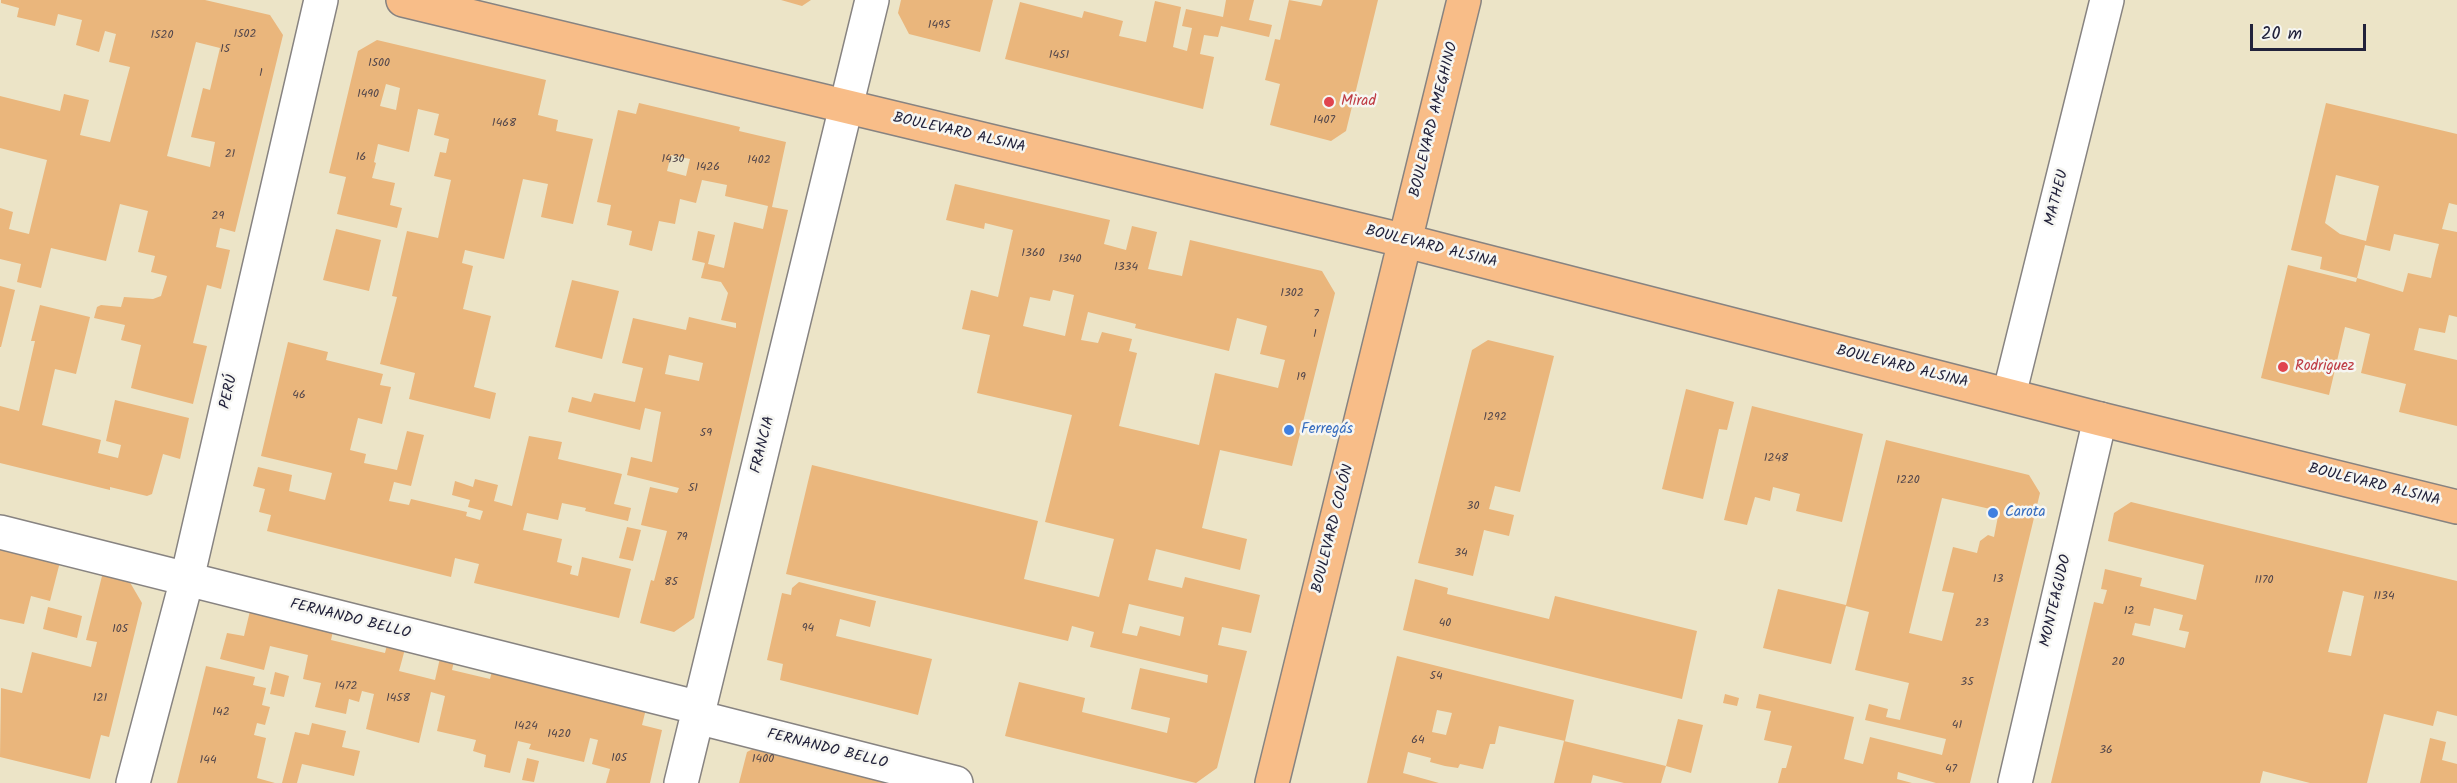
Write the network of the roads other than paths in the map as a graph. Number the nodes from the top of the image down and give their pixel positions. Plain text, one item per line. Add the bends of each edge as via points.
1 (321, 0) edge
2 (403, 0) edge
3 (872, 0) edge
4 (1464, 0) edge
5 (2107, 0) edge
6 (847, 107) junction
7 (1406, 241) junction
8 (2008, 395) junction
9 (2100, 419) junction
10 (2457, 507) edge
11 (0, 532) edge
12 (187, 579) junction
13 (699, 713) junction
14 (133, 783) edge
15 (681, 783) edge
16 (956, 783) edge
17 (1272, 783) edge
18 (2015, 783) edge

1 - 12 street, PERÚ
2 - 6 main road, BOULEVARD ALSINA
3 - 6 street, FRANCIA
4 - 7 main road, BOULEVARD AMEGHINO
5 - 8 street, MATHEU
6 - 7 main road, BOULEVARD ALSINA
6 - 13 street, FRANCIA
7 - 8 main road, BOULEVARD ALSINA
7 - 17 main road, BOULEVARD COLÓN
8 - 9 main road, BOULEVARD ALSINA
9 - 10 main road, BOULEVARD ALSINA
9 - 18 street, MONTEAGUDO
11 - 12 street, FERNANDO BELLO
12 - 13 street, FERNANDO BELLO
12 - 14 street, PERÚ
13 - 15 street, FRANCIA
13 - 16 street, FERNANDO BELLO

